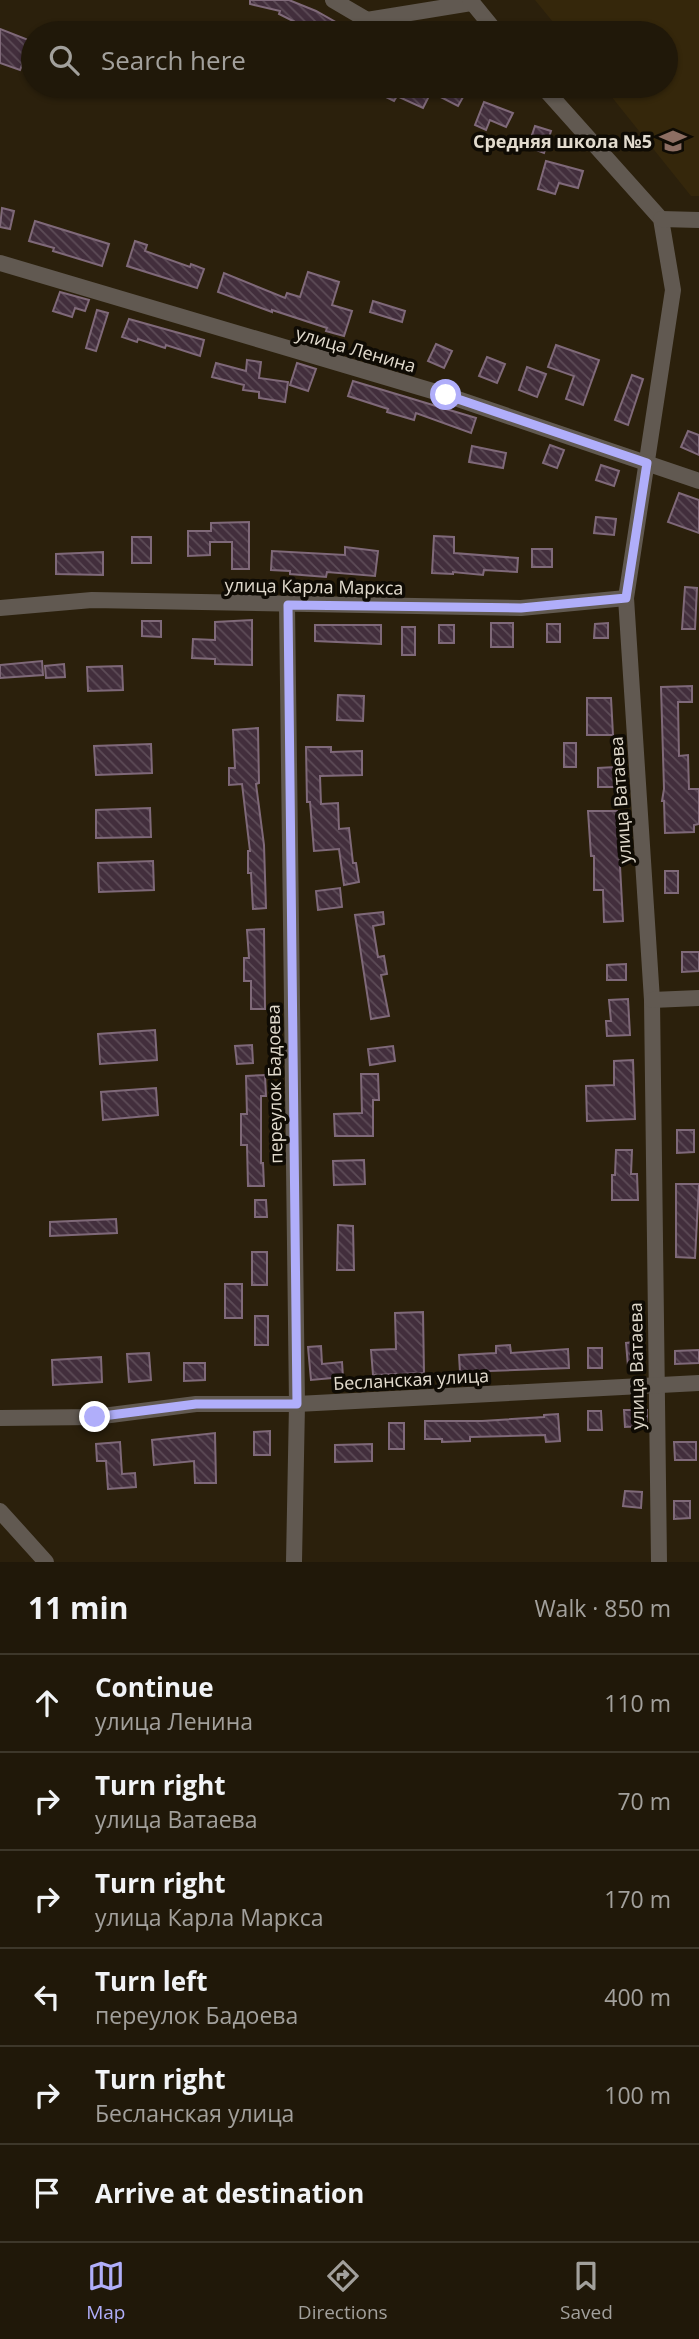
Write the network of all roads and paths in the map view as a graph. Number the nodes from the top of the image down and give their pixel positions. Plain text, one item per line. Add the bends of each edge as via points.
1 (333, 0) edge
2 (471, 2) edge
3 (487, 21) edge
4 (553, 98) edge
5 (661, 219) junction
6 (699, 220) edge
7 (0, 263) edge
8 (647, 463) junction
9 (699, 481) edge
10 (626, 598) junction
11 (288, 605) junction
12 (0, 608) edge
13 (699, 998) edge
14 (652, 1000) junction
15 (699, 1383) edge
16 (656, 1386) junction
17 (297, 1404) junction
18 (0, 1418) edge
19 (0, 1511) edge
20 (46, 1562) edge
21 (294, 1562) edge
22 (659, 1562) edge

1 - 2 street via 367,20
2 - 3 street
4 - 5 street
5 - 6 street
5 - 8 street, улица Ватаева via 673,290
7 - 8 street, улица Ленина via 446,395
8 - 9 street, улица Ленина
8 - 10 street, улица Ватаева
10 - 11 street, улица Карла Маркса via 521,608
10 - 14 street, улица Ватаева
11 - 12 street, улица Карла Маркса via 92,600
11 - 17 street, переулок Бадоева
13 - 14 street
14 - 16 street, улица Ватаева
15 - 16 street, Бесланская улица
16 - 17 street, Бесланская улица
16 - 22 street, улица Ватаева
17 - 18 street, Бесланская улица via 196,1404 95,1417
17 - 21 street, переулок Бадоева
19 - 20 street

